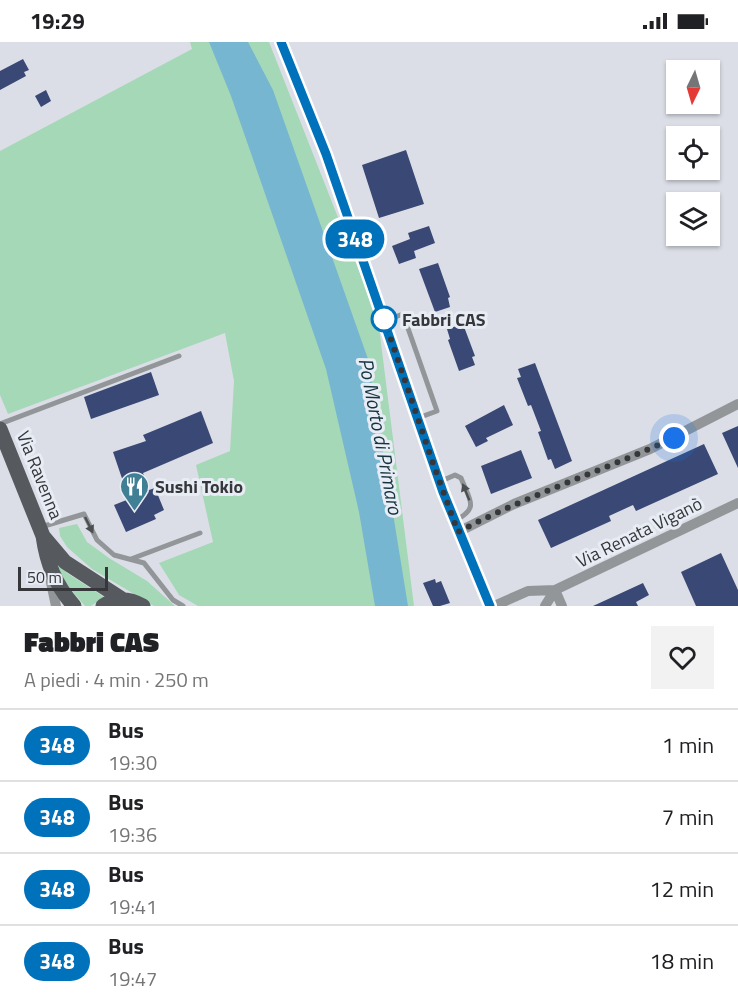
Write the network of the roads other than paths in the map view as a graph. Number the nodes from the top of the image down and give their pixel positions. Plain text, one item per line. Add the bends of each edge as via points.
1 (281, 42) edge
2 (384, 321) junction
3 (179, 356) dead end
4 (738, 404) edge
5 (418, 418) junction
6 (0, 424) edge
7 (0, 429) edge
8 (439, 482) junction
9 (738, 503) edge
10 (454, 521) junction
11 (42, 532) junction
12 (458, 532) junction
13 (200, 533) dead end
14 (46, 558) junction
15 (131, 559) junction
16 (555, 590) junction
17 (122, 599) junction
18 (56, 606) edge
19 (74, 606) edge
20 (103, 606) edge
21 (142, 606) edge
22 (183, 606) edge
23 (492, 606) edge
24 (545, 606) edge
25 (562, 606) edge

1 - 2 street via 321,140
2 - 5 street
2 - 5 lane via 402,314 437,411
3 - 6 lane
4 - 12 street via 650,449 514,504
5 - 8 street
7 - 11 main road, Via Ravenna
8 - 10 street
10 -> 8 lane via 470,512 471,503 458,476
9 - 16 street, Via Renata Viganò
10 - 12 street
11 - 14 main road, Via Ravenna
11 -> 15 lane via 84,514 97,540 114,555
11 - 17 main road, Via Ravenna via 65,562
12 - 23 street
13 - 15 lane
14 - 18 street
14 - 19 main road, Via Ravenna via 53,578
15 - 22 lane via 144,564 173,600
16 - 23 street, Via Renata Viganò via 528,591
16 - 24 street
16 - 25 street
17 - 20 main road
17 - 21 main road, Via Ravenna

